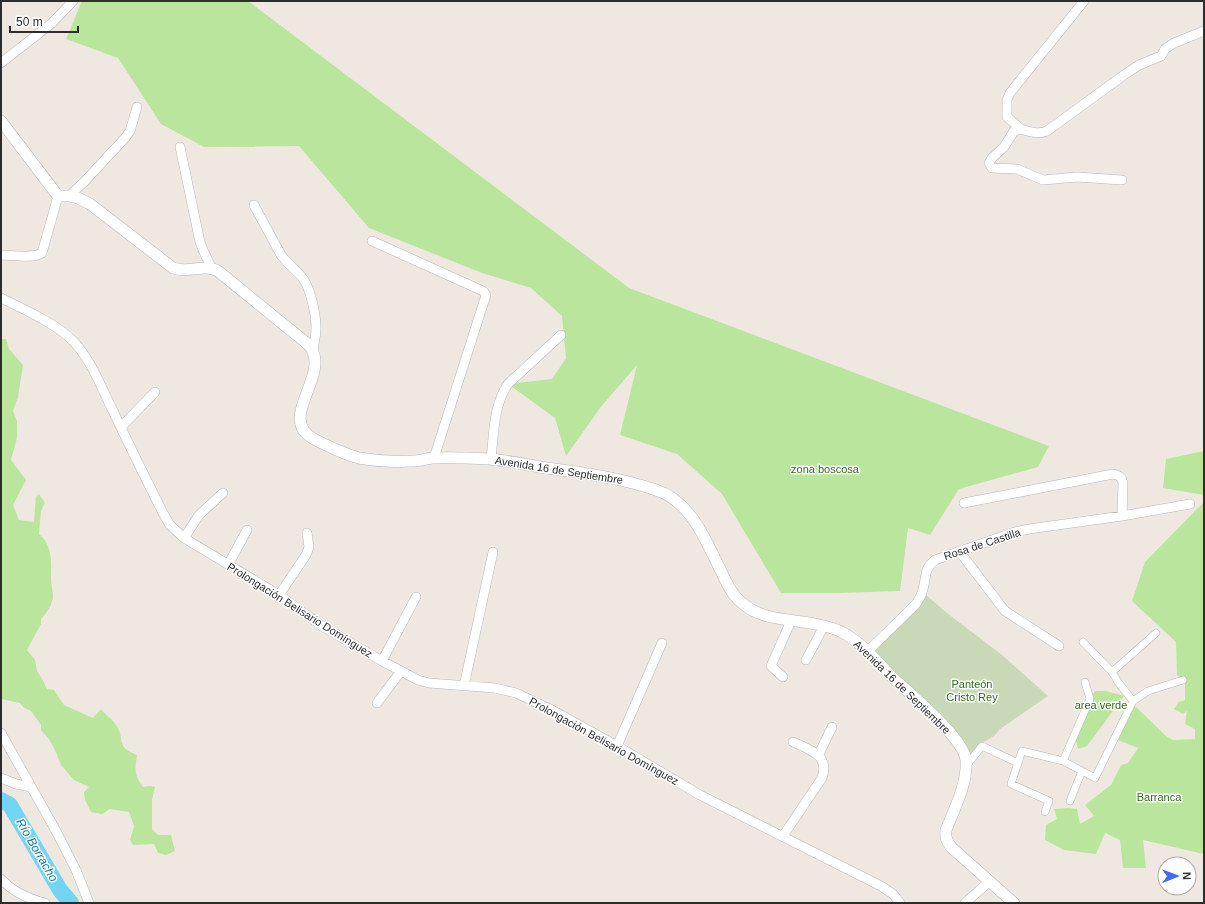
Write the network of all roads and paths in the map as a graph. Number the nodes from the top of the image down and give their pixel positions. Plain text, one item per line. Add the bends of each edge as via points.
1 (73, 1) edge
2 (1084, 1) edge
3 (1204, 31) edge
4 (1, 63) edge
5 (137, 107) dead end
6 (1, 121) edge
7 (1021, 129) junction
8 (180, 147) dead end
9 (1122, 180) dead end
10 (63, 196) junction
11 (254, 205) dead end
12 (372, 241) dead end
13 (1, 255) edge
14 (211, 267) junction
15 (1, 298) edge
16 (561, 335) dead end
17 (313, 350) junction
18 (155, 392) dead end
19 (120, 427) junction
20 (434, 458) junction
21 (491, 459) junction
22 (223, 492) dead end
23 (964, 503) dead end
24 (1190, 504) dead end
25 (1122, 516) junction
26 (247, 530) dead end
27 (308, 533) dead end
28 (184, 538) junction
29 (959, 551) junction
30 (493, 552) dead end
31 (228, 565) junction
32 (279, 595) junction
33 (416, 597) dead end
34 (791, 621) junction
35 (824, 626) junction
36 (1156, 634) dead end
37 (1082, 642) dead end
38 (662, 643) dead end
39 (1059, 646) dead end
40 (868, 651) junction
41 (806, 660) dead end
42 (382, 661) junction
43 (401, 671) junction
44 (1112, 672) junction
45 (783, 676) dead end
46 (1183, 680) dead end
47 (1085, 682) dead end
48 (464, 686) junction
49 (1134, 700) junction
50 (378, 703) dead end
51 (832, 727) dead end
52 (1, 733) edge
53 (793, 742) dead end
54 (617, 746) junction
55 (819, 754) junction
56 (1063, 761) junction
57 (1018, 763) junction
58 (965, 766) junction
59 (1082, 771) junction
60 (1, 778) edge
61 (31, 787) junction
62 (1070, 801) dead end
63 (1045, 812) dead end
64 (783, 836) junction
65 (1, 879) edge
66 (990, 881) junction
67 (45, 903) edge
68 (89, 903) edge
69 (900, 903) edge
70 (964, 903) edge
71 (1014, 903) edge

1 - 4 street via 52,23
2 - 7 street via 1010,93 1007,117
3 - 7 street via 1174,42 1160,56 1124,74 1047,131 1034,133
5 - 10 street via 130,131 125,138 84,182
6 - 10 street
7 - 9 street via 1014,131 1004,147 992,158 990,167 1017,169 1043,180 1077,176
8 - 14 street via 202,250
10 - 13 street via 43,252 26,256
10 - 14 street via 90,204 173,268 180,271
11 - 17 street via 286,263 300,275 308,288 316,329
12 - 20 street via 483,291 486,295
14 - 17 street
15 - 19 street, Prolongación Belisario Domínguez via 66,335 80,350 88,361
16 - 21 street via 508,384 502,393 496,414
17 - 20 street, Avenida 16 de Septiembre via 315,370 300,413 300,425 305,434 357,457 388,461
18 - 19 street
19 - 28 street, Prolongación Belisario Domínguez via 163,513 170,525
20 - 21 street, Avenida 16 de Septiembre
21 - 34 street, Avenida 16 de Septiembre via 594,475 660,491 675,500 690,515 703,534 728,586 740,601 752,611 770,618
22 - 28 street via 199,515
23 - 25 street via 1118,474 1123,483
24 - 25 street, Rosa de Castilla
25 - 29 street, Rosa de Castilla via 1015,532
26 - 31 street
27 - 32 street via 309,547 306,555
28 - 31 street, Prolongación Belisario Domínguez
29 - 39 street via 1005,611
29 - 40 street, Rosa de Castilla via 930,564 925,573 922,596
30 - 48 street
31 - 32 street, Prolongación Belisario Domínguez
32 - 42 street, Prolongación Belisario Domínguez via 322,626
33 - 42 street
34 - 35 street, Avenida 16 de Septiembre
34 - 45 street via 771,666
35 - 40 street, Avenida 16 de Septiembre via 846,634
35 - 41 street
36 - 44 street
37 - 44 street
38 - 54 street
40 - 58 street, Avenida 16 de Septiembre via 956,740 963,750
42 - 43 street, Prolongación Belisario Domínguez
43 - 48 street, Prolongación Belisario Domínguez via 429,683
43 - 50 street
44 - 49 street
46 - 49 street via 1148,691
47 - 56 street via 1090,699
48 - 54 street, Prolongación Belisario Domínguez via 494,688 516,693
49 - 59 street via 1095,778
51 - 55 street
52 - 61 street
53 - 55 street
54 - 64 street, Prolongación Belisario Domínguez via 700,795
55 - 64 street via 825,771 822,778
56 - 57 street via 1022,751
56 - 59 street
57 - 58 street via 982,746
57 - 63 street via 1012,784 1049,801
58 - 66 street, Avenida 16 de Septiembre via 961,790 945,836 952,848
59 - 62 street
60 - 61 street
61 - 68 street via 76,870
64 - 69 street, Prolongación Belisario Domínguez via 881,886 893,894
65 - 67 street via 20,894
66 - 70 street
66 - 71 street, Avenida 16 de Septiembre

